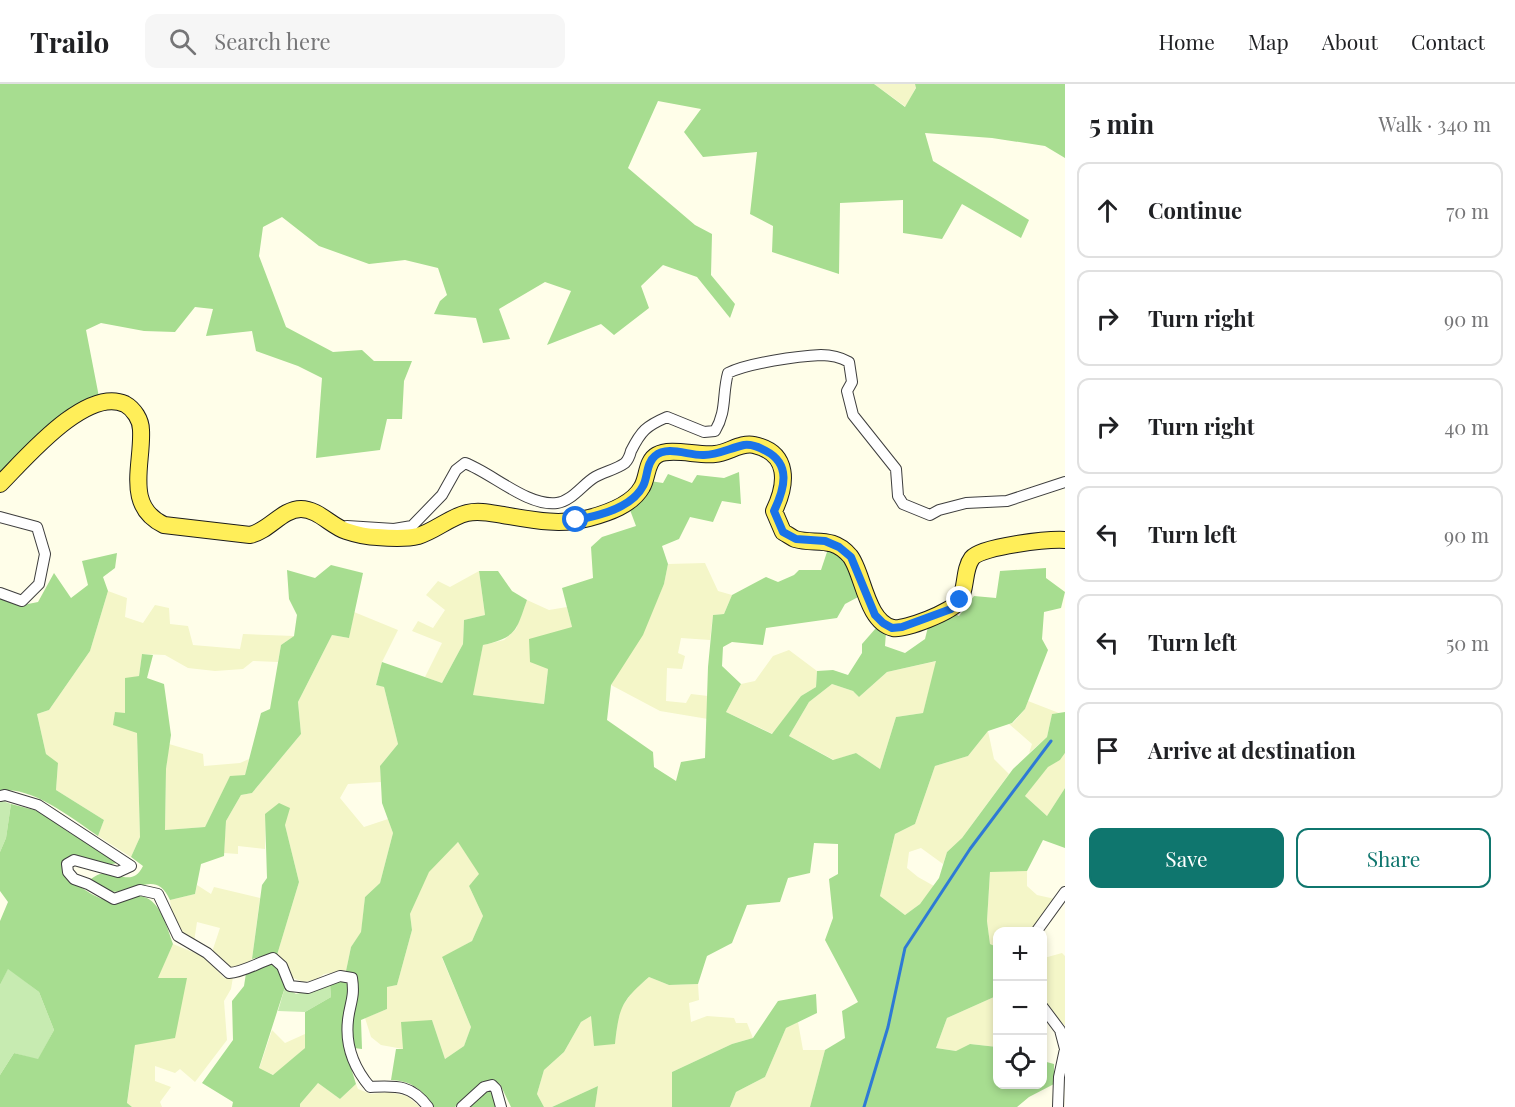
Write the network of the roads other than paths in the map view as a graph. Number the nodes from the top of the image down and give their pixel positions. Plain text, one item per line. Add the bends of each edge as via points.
1 (1065, 483) edge
2 (0, 484) edge
3 (0, 517) edge
4 (334, 526) junction
5 (1065, 540) edge
6 (0, 593) edge
7 (0, 796) edge
8 (1065, 892) edge
9 (1040, 927) edge
10 (1047, 1013) edge
11 (428, 1107) edge
12 (462, 1107) edge
13 (501, 1107) edge
14 (1058, 1107) edge

1 - 4 street via 1007,501 966,503 930,515 903,504 898,496 896,469 854,415 847,391 852,382 849,362 822,355 750,365 728,373 722,419 715,431 704,432 667,417 651,424 641,432 626,462 594,477 559,503 540,502 518,493 465,463 456,470 442,495 412,526
2 - 4 main road via 69,419 91,405 118,401 131,407 139,419 142,429 137,474 148,513 155,520 164,525 250,536 303,508
3 - 6 street via 37,527 45,554 39,584 22,602
4 - 5 main road via 377,537 417,536 466,513 480,511 550,523 590,518 634,498 655,455 667,451 711,455 754,445 778,459 782,466 782,492 774,511 783,532 796,539 825,541 851,557 875,615 892,628 951,609 960,600 973,557 980,553
7 - 11 street via 38,805 131,866 118,872 74,860 67,864 74,879 114,899 140,890 158,894 178,936 207,953 228,974 240,973 273,958 282,966 290,986 308,988 340,976 352,978 348,1044 358,1073 370,1087 411,1089
8 - 9 street
10 - 14 street via 1060,1030 1065,1049
12 - 13 street via 484,1087 492,1085

